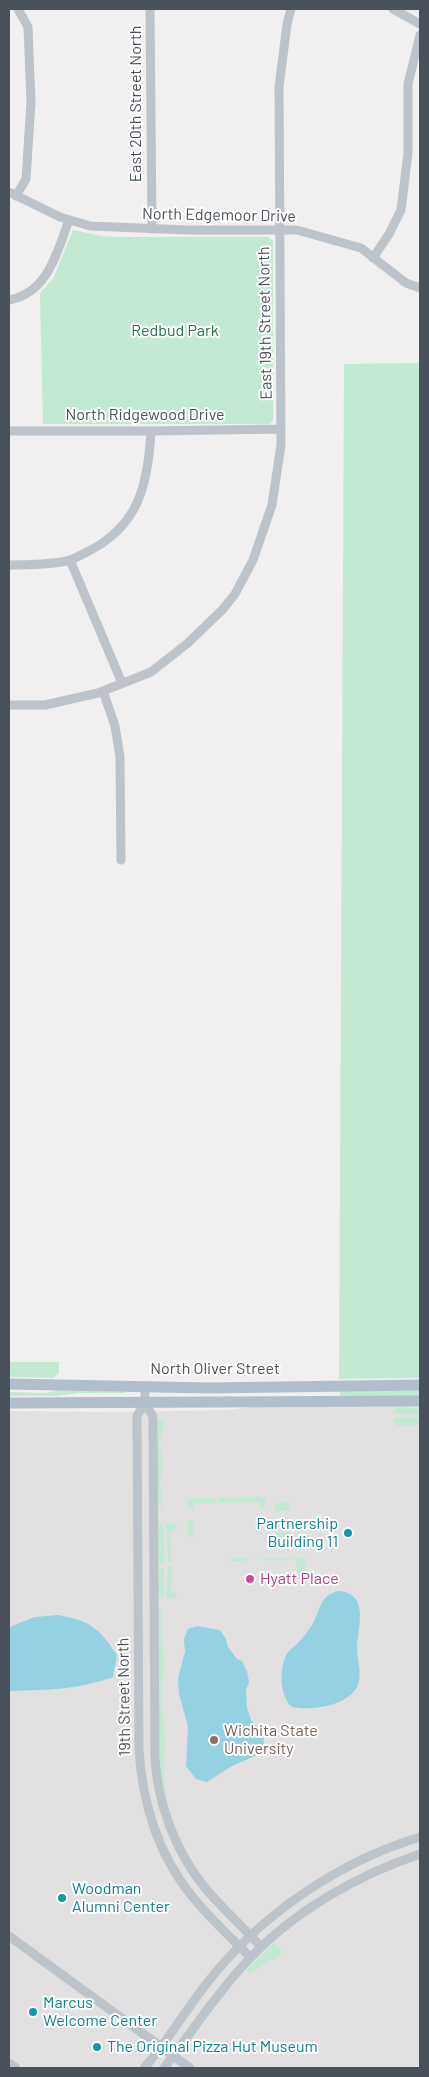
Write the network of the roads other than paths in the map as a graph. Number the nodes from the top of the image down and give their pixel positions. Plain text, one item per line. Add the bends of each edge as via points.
1 (18, 9) edge
2 (150, 9) edge
3 (291, 9) edge
4 (393, 9) edge
5 (420, 24) edge
6 (420, 35) edge
7 (12, 194) edge
8 (69, 220) junction
9 (152, 229) junction
10 (279, 230) junction
11 (372, 258) junction
12 (420, 288) edge
13 (9, 300) edge
14 (282, 429) junction
15 (9, 431) edge
16 (151, 431) junction
17 (70, 560) junction
18 (9, 565) edge
19 (122, 683) junction
20 (103, 691) junction
21 (9, 705) edge
22 (121, 860) dead end
23 (9, 1384) edge
24 (420, 1385) edge
25 (145, 1386) junction
26 (420, 1401) edge
27 (145, 1402) junction
28 (9, 1403) edge
29 (420, 1838) edge
30 (420, 1854) edge
31 (9, 1936) edge
32 (251, 1936) junction
33 (240, 1947) junction
34 (261, 1947) junction
35 (250, 1957) junction
36 (160, 2047) junction
37 (173, 2056) junction
38 (9, 2063) edge
39 (16, 2068) edge
40 (144, 2068) edge
41 (164, 2068) edge
42 (190, 2068) edge

1 - 7 street via 28,27 31,102 26,179
2 - 9 street, East 20th Street North
3 - 10 street, East 19th Street North via 279,87
4 - 5 street
6 - 11 street via 408,84 408,153 401,210
7 - 8 street, North Edgemoor Drive
8 - 9 street, North Edgemoor Drive via 90,226
8 - 13 street via 43,280 30,293
9 - 10 street, North Edgemoor Drive
10 - 11 street, North Edgemoor Drive via 297,230 362,248
10 - 14 street, East 19th Street North
11 - 12 street, North Edgemoor Drive via 406,283
14 - 16 street, North Ridgewood Drive
14 - 19 street, East 19th Street North via 272,505 253,560 234,594 223,610 188,643 151,672
15 - 16 street, North Ridgewood Drive
16 - 17 street via 150,464 137,504 109,538
17 - 18 street
17 - 19 street
19 - 20 street, East 19th Street North
20 - 21 street, East 19th Street North via 45,705
20 - 22 street via 120,757
23 - 25 main road, North Oliver Street
24 - 25 main road, North Oliver Street
25 - 27 street, 19th Street North
26 - 27 main road, North Oliver Street
27 - 28 main road, North Oliver Street
27 - 32 street, 19th Street North via 153,1417 157,1782 170,1826 187,1863
27 - 33 street, 19th Street North via 137,1416 139,1749 143,1790 156,1834 183,1885
29 - 32 street via 338,1872 292,1902
30 - 34 street via 342,1888
31 - 36 street
32 - 33 street
32 - 34 street, 19th Street North
33 - 35 street, 19th Street North
33 - 36 street via 208,1982
34 - 35 street
35 - 37 street
36 - 37 street
36 - 40 street
37 - 41 street
37 - 42 street
38 - 39 street

